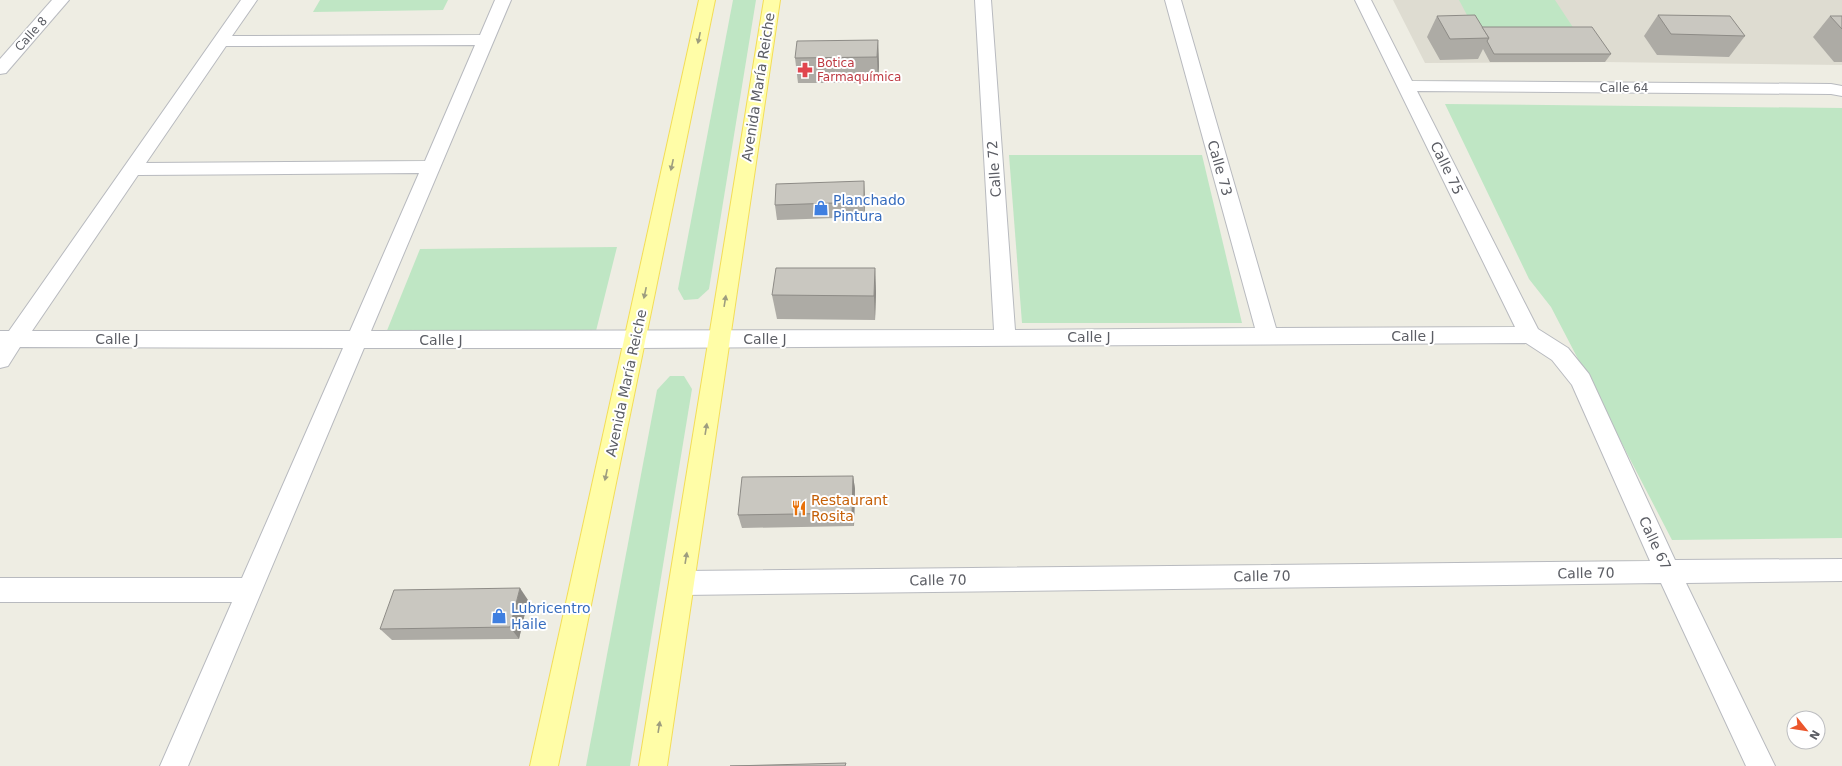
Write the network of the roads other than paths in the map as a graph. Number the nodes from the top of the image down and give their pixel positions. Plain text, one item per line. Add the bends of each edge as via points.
1 (61, 0) edge
2 (249, 0) edge
3 (504, 0) edge
4 (707, 0) edge
5 (772, 0) edge
6 (983, 0) edge
7 (1173, 0) edge
8 (1363, 0) edge
9 (486, 40) junction
10 (221, 41) junction
11 (0, 69) edge
12 (1406, 86) junction
13 (1842, 91) edge
14 (432, 167) junction
15 (132, 169) junction
16 (1530, 335) junction
17 (1268, 336) junction
18 (1006, 338) junction
19 (7, 339) edge
20 (719, 339) junction
21 (357, 340) junction
22 (635, 340) junction
23 (0, 360) edge
24 (1842, 570) edge
25 (1668, 572) junction
26 (682, 583) junction
27 (0, 590) edge
28 (250, 590) junction
29 (174, 766) edge
30 (544, 766) edge
31 (653, 766) edge
32 (1762, 766) edge

1 - 11 street, Calle 8
2 - 10 street
3 - 9 street
4 -> 22 main road, Avenida María Reiche
20 -> 5 main road, Avenida María Reiche
6 - 18 street, Calle 72
7 - 17 street, Calle 73
8 - 12 street, Calle 75
9 - 10 street
9 - 14 street
10 - 15 street
12 - 13 street, Calle 64
12 - 16 street, Calle 75
14 - 15 street
14 - 21 street
15 - 19 street
16 - 17 street, Calle J
16 - 25 street, Calle 67 via 1560,354 1581,380
17 - 18 street, Calle J
18 - 20 street, Calle J
19 - 21 street, Calle J
19 - 23 street
20 - 22 street, Calle J
26 -> 20 main road, Avenida María Reiche
21 - 22 street, Calle J
21 - 28 street
22 -> 30 main road, Avenida María Reiche
24 - 25 street, Calle 70
25 - 26 street, Calle 70
25 - 32 street, Calle 67
31 -> 26 main road, Avenida María Reiche
27 - 28 street
28 - 29 street

